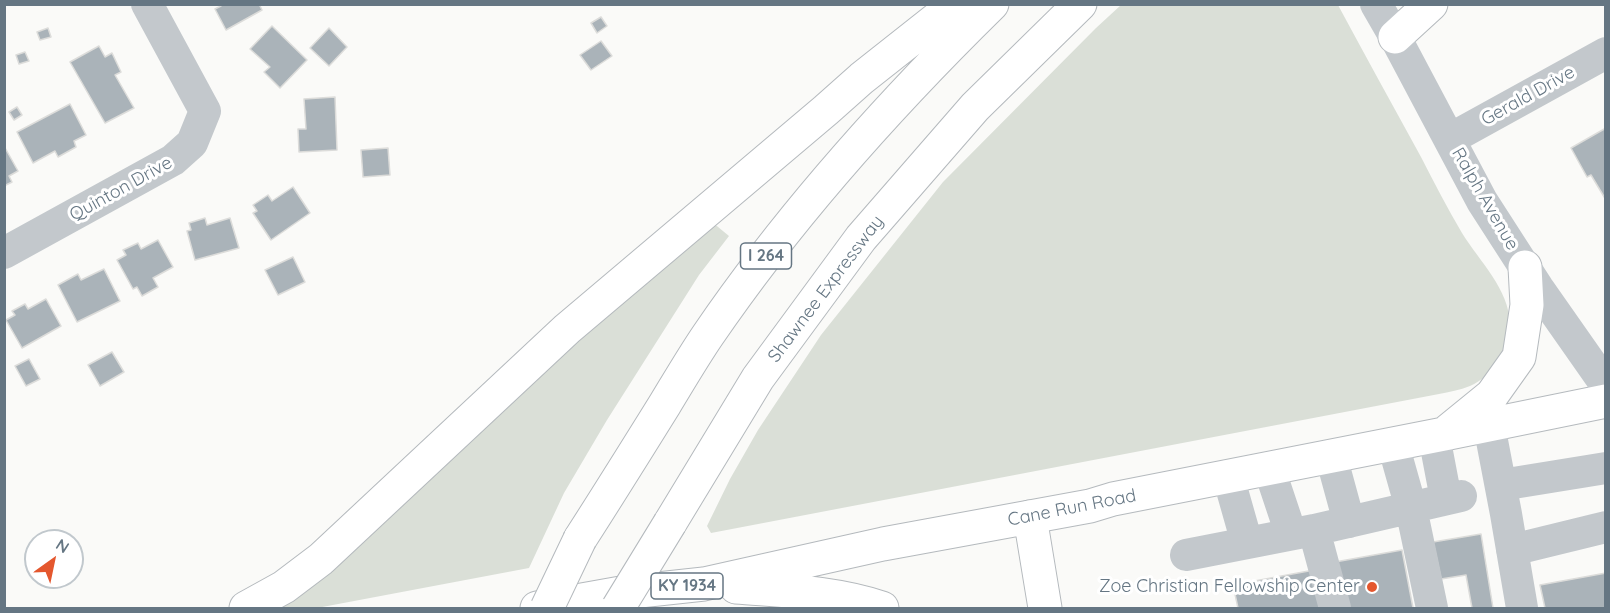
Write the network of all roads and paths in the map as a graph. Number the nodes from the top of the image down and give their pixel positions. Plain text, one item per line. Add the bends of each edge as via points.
1 (147, 4) edge
2 (957, 4) edge
3 (992, 4) edge
4 (1080, 4) edge
5 (1376, 4) edge
6 (1431, 4) edge
7 (1395, 37) junction
8 (1605, 53) edge
9 (1450, 139) junction
10 (4, 253) edge
11 (1526, 267) junction
12 (1605, 385) edge
13 (1605, 401) edge
14 (1489, 425) junction
15 (1439, 435) junction
16 (1393, 444) junction
17 (1331, 456) junction
18 (1269, 468) junction
19 (1605, 468) edge
20 (1228, 476) junction
21 (1501, 485) junction
22 (1411, 508) junction
23 (1030, 516) junction
24 (1349, 522) junction
25 (670, 523) junction
26 (1605, 527) edge
27 (1302, 532) junction
28 (1247, 543) junction
29 (1512, 550) junction
30 (1186, 555) dead end
31 (704, 584) junction
32 (246, 609) edge
33 (537, 609) edge
34 (547, 609) edge
35 (618, 609) edge
36 (643, 609) edge
37 (882, 609) edge
38 (1045, 609) edge
39 (1335, 609) edge
40 (1431, 609) edge
41 (1522, 609) edge

1 - 10 street, Quinton Drive via 205,111 192,143 173,160
2 - 32 main road via 862,78 567,329 321,559
3 - 34 main road, I 264, bridge via 891,108 806,204 755,270 707,336 580,539
4 - 25 main road, Shawnee Expressway via 975,107 861,238 758,378
5 - 7 street, Ralph Avenue
6 - 7 main road
7 - 9 street, Ralph Avenue
8 - 9 street, Gerald Drive
9 - 11 street, Ralph Avenue via 1482,201
11 - 12 street, Ralph Avenue
11 - 15 main road via 1527,305 1519,357 1492,395
13 - 14 main road, Cane Run Road / KY 1934
14 - 15 main road, Cane Run Road / KY 1934
14 - 21 street
15 - 16 main road, Cane Run Road / KY 1934
15 - 22 street via 1454,497
16 - 17 main road, Cane Run Road / KY 1934
16 - 22 street
17 - 18 main road, Cane Run Road / KY 1934
17 - 24 street
18 - 20 main road, Cane Run Road / KY 1934
18 - 27 street
19 - 21 street
20 - 23 main road, Cane Run Road / KY 1934
20 - 28 street
21 - 29 street
22 - 24 street
22 - 40 street
23 - 31 main road, Cane Run Road / KY 1934
23 - 38 main road
24 - 27 street
25 - 35 main road, Shawnee Expressway, bridge
25 - 36 main road, bridge
26 - 29 street
27 - 28 street
27 - 39 street
28 - 30 street
29 - 41 street
31 - 33 main road, Cane Run Road / KY 1934 via 621,593
31 - 37 main road via 831,595

